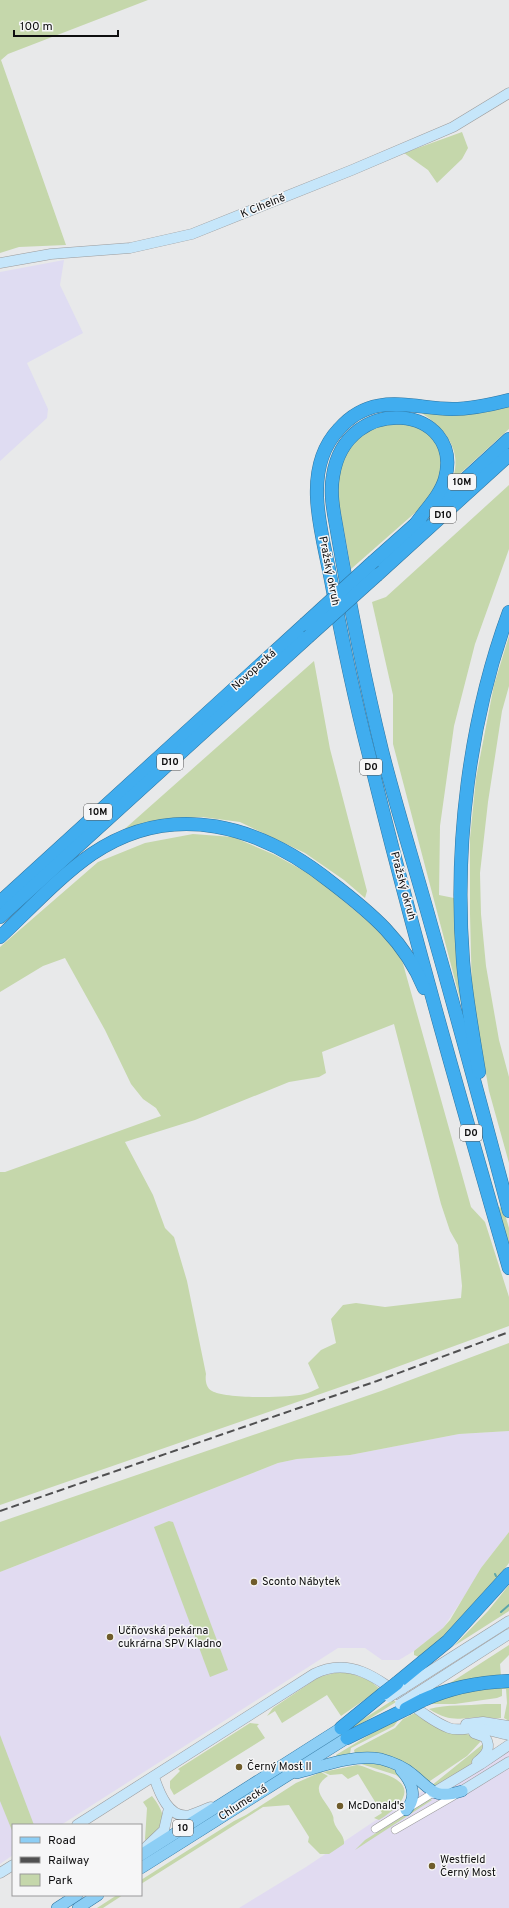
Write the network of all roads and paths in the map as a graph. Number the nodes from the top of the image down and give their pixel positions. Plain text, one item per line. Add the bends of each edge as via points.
1 (509, 93) edge
2 (0, 263) edge
3 (509, 400) edge
4 (509, 439) edge
5 (509, 455) edge
6 (415, 525) junction
7 (509, 612) edge
8 (0, 902) edge
9 (0, 917) edge
10 (0, 937) edge
11 (442, 1030) junction
12 (493, 1152) junction
13 (509, 1211) edge
14 (509, 1268) edge
15 (509, 1574) edge
16 (509, 1621) edge
17 (509, 1634) edge
18 (509, 1681) edge
19 (400, 1686) junction
20 (417, 1698) junction
21 (437, 1723) junction
22 (509, 1726) edge
23 (462, 1729) junction
24 (344, 1733) junction
25 (509, 1736) edge
26 (509, 1745) edge
27 (509, 1758) edge
28 (389, 1762) junction
29 (509, 1762) edge
30 (500, 1768) junction
31 (463, 1774) junction
32 (285, 1776) junction
33 (154, 1777) junction
34 (462, 1791) junction
35 (433, 1792) junction
36 (224, 1802) junction
37 (169, 1808) junction
38 (406, 1810) junction
39 (79, 1824) edge
40 (375, 1829) dead end
41 (395, 1830) dead end
42 (142, 1850) edge
43 (142, 1853) edge
44 (12, 1866) edge
45 (142, 1867) edge
46 (0, 1873) edge
47 (75, 1896) edge
48 (96, 1896) edge
49 (57, 1908) edge
50 (78, 1908) edge

1 - 2 street, K Cihelně via 453,127 192,234 130,248 51,254
3 - 11 highway, Pražský okruh / D0 via 480,407 456,409 393,403 363,411 345,423 328,444 319,468 317,499 340,629 363,734
4 - 6 highway, Novopacká / 10M
5 - 9 highway, Novopacká / D10, bridge
6 - 8 highway, Novopacká / 10M, bridge
6 - 12 highway, Pražský okruh / D0 via 441,488 447,466 446,455 439,439 422,423 411,418 398,417 379,420 363,428 341,451 335,464 332,484 333,508 382,752
7 - 12 highway via 491,668 475,743 468,782 461,871 466,992
10 - 11 highway via 78,865 112,843 150,829 170,826 187,824 228,828 248,834 291,855 319,873 376,920 404,950 420,979
11 - 14 highway, Pražský okruh / D0
12 - 13 highway, Pražský okruh / D0
15 - 19 highway via 453,1636
16 - 19 street
17 - 20 street
18 - 20 highway via 481,1683
19 - 24 highway, bridge
20 - 24 highway, bridge
21 - 22 street via 454,1725 483,1722
21 - 23 street
21 - 33 street via 366,1672 350,1667 334,1667 314,1674
23 - 25 street via 477,1728
23 - 31 street via 485,1737 488,1747 482,1758
24 - 32 main road, Chlumecká / 10
24 - 36 main road, Chlumecká / 10
26 - 31 street
27 - 30 street
28 - 32 main road via 367,1758 353,1759
28 - 35 main road via 410,1772
28 - 38 main road via 401,1770 412,1787 412,1800
29 - 30 street
30 - 34 street
31 - 35 street
32 - 45 main road, Chlumecká / 10
33 - 37 street
33 - 39 street
34 - 35 main road via 444,1795
34 - 41 street
35 - 38 street
36 - 37 street via 191,1815 181,1815
36 - 43 main road, Chlumecká / 10
37 - 42 street via 164,1830
38 - 40 street
44 - 46 street
47 - 49 main road
48 - 50 main road

